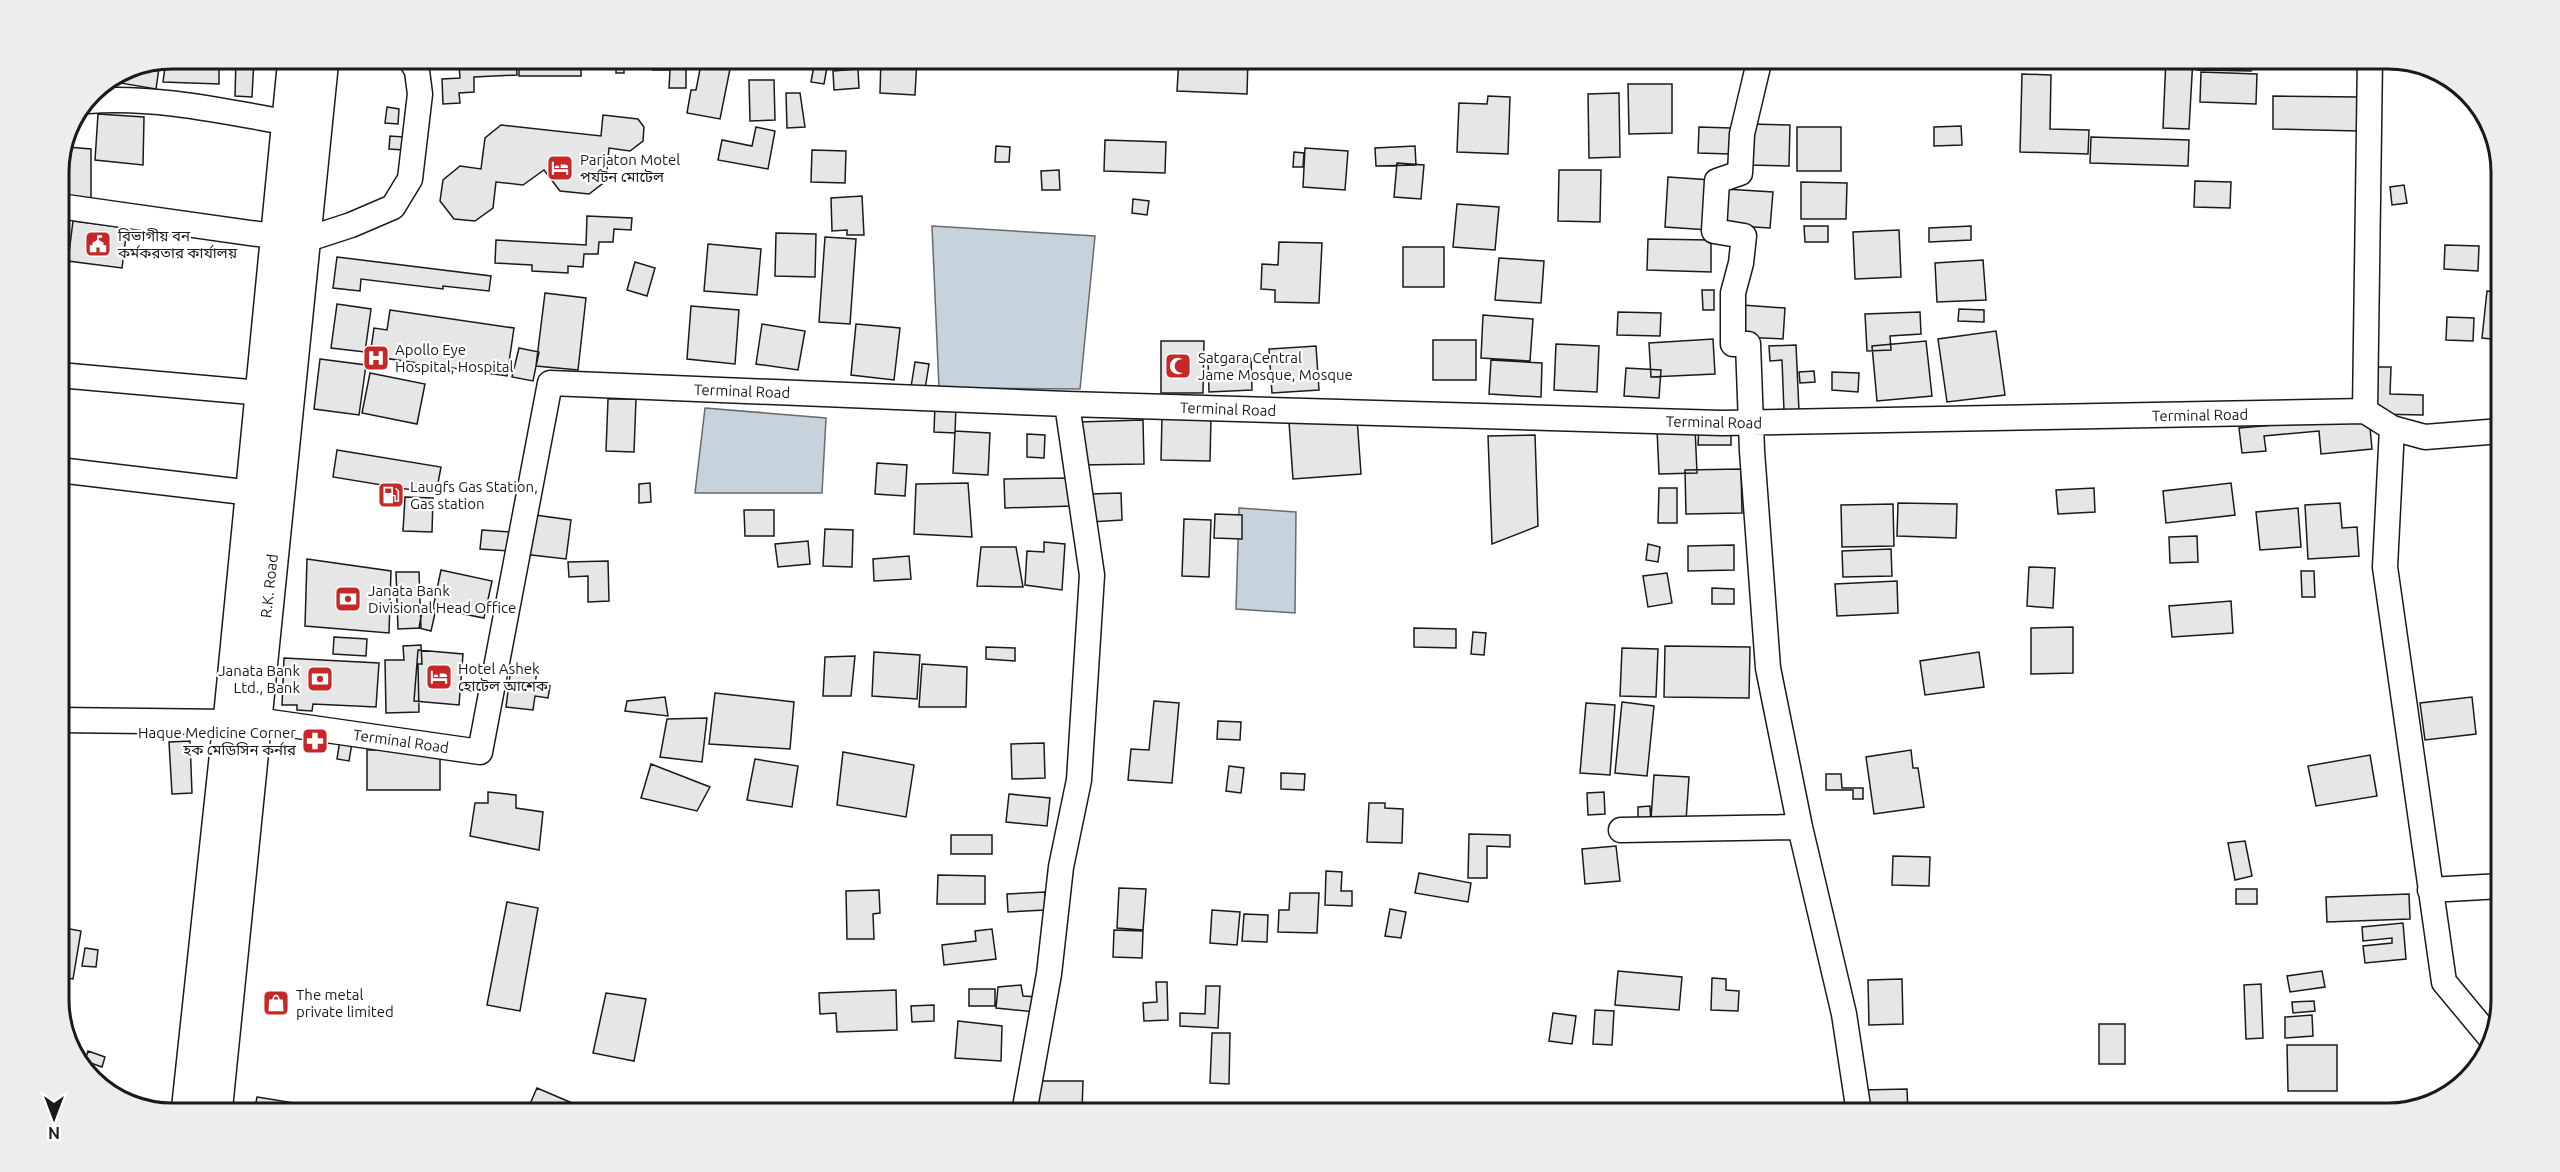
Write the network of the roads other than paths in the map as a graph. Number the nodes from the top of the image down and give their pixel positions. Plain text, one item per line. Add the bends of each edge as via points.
1 (294, 69) edge
2 (320, 69) edge
3 (416, 69) edge
4 (1758, 69) edge
5 (2370, 69) edge
6 (98, 101) edge
7 (290, 123) junction
8 (69, 207) edge
9 (292, 239) junction
10 (69, 376) edge
11 (262, 393) junction
12 (1067, 404) junction
13 (2365, 411) junction
14 (1750, 423) junction
15 (2392, 428) junction
16 (2491, 432) edge
17 (69, 471) edge
18 (252, 493) junction
19 (69, 720) edge
20 (243, 721) junction
21 (1800, 827) junction
22 (1621, 830) dead end
23 (2491, 887) edge
24 (2430, 890) junction
25 (2485, 1032) edge
26 (189, 1103) edge
27 (215, 1103) edge
28 (1026, 1103) edge
29 (1857, 1103) edge

1 - 7 highway, R.K. Road
2 - 9 highway, R.K. Road
3 - 9 street via 420,94 410,179 393,207 351,225
4 - 14 street via 1742,134 1740,174 1717,181 1714,231 1744,236 1733,293 1732,344 1748,344
5 - 13 street
6 - 7 street via 175,102
7 - 9 highway, R.K. Road
8 - 9 street
9 - 11 highway, R.K. Road
9 - 20 highway, R.K. Road
10 - 11 street
11 - 18 highway, R.K. Road
12 - 14 street, Terminal Road
12 - 20 street, Terminal Road via 550,383 480,752
12 - 28 street via 1092,575 1079,780 1060,867 1049,974
13 - 14 street, Terminal Road
13 - 15 street
14 - 21 street via 1768,668
15 - 16 street via 2425,437
15 - 24 street via 2385,567
17 - 18 street
18 - 20 highway, R.K. Road
19 - 20 street
20 - 26 highway, R.K. Road
20 - 27 highway, R.K. Road
21 - 22 street
21 - 29 street via 1844,1014
23 - 24 street
24 - 25 street via 2444,982

